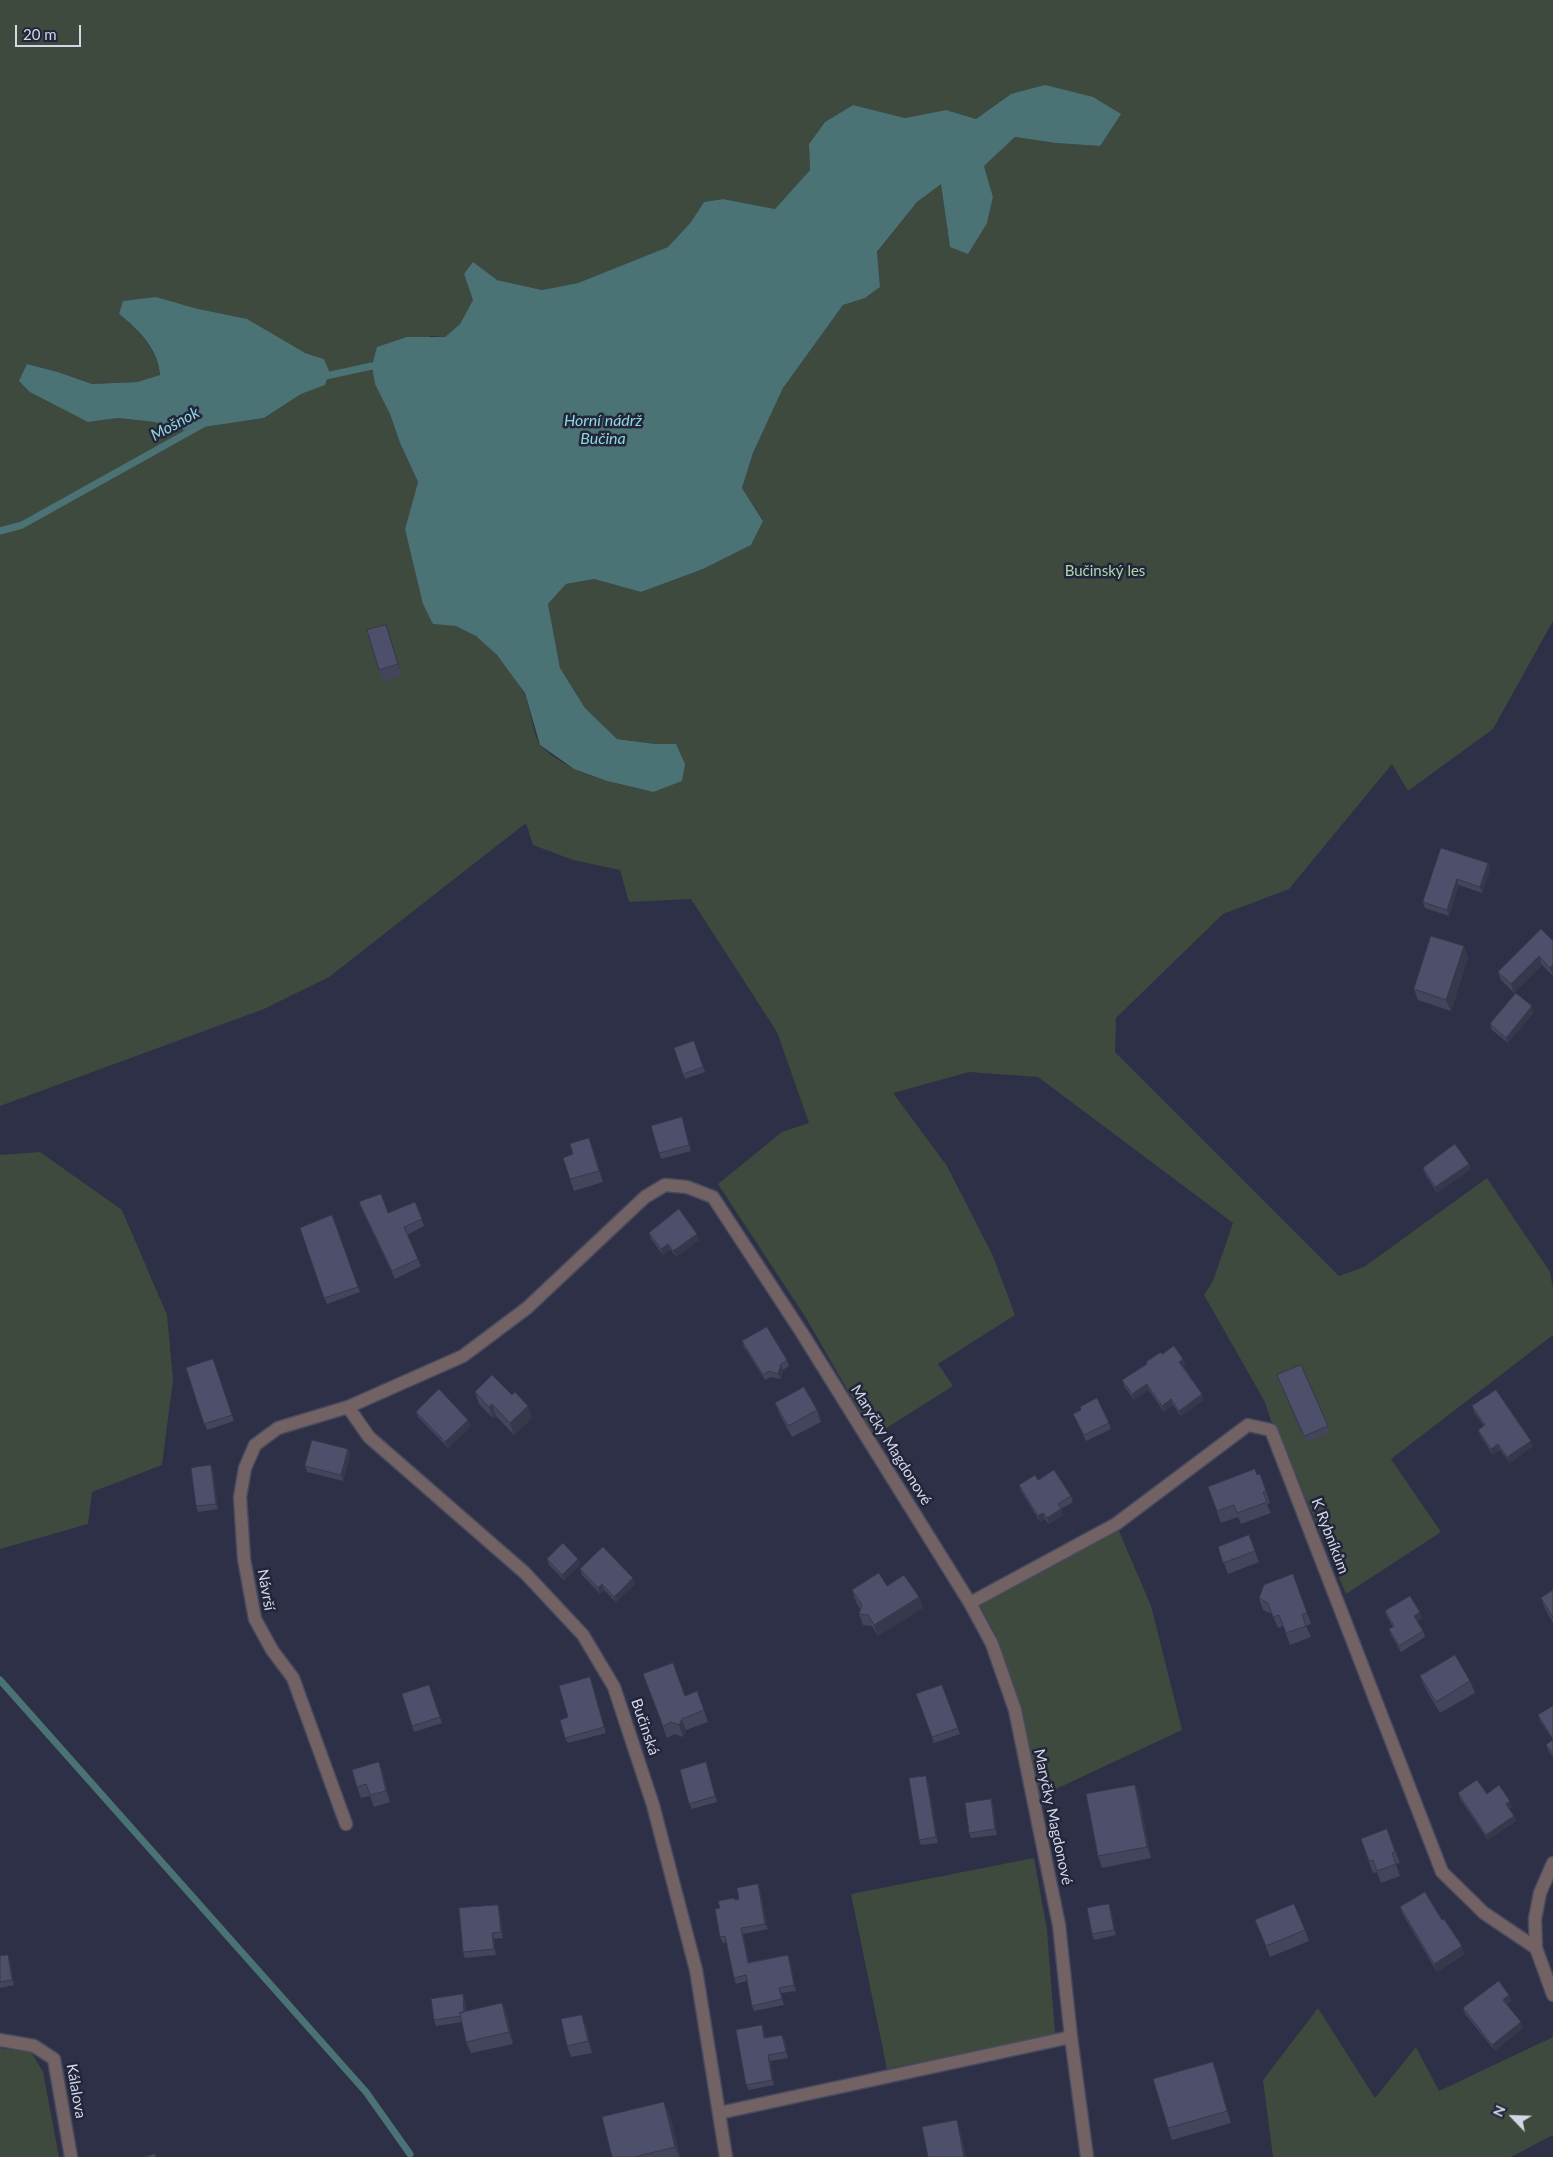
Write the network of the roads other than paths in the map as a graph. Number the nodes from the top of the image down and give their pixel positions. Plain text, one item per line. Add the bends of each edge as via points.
1 (348, 1407) junction
2 (970, 1603) junction
3 (346, 1824) dead end
4 (1553, 1863) edge
5 (1536, 1948) junction
6 (1553, 1995) edge
7 (1071, 2037) junction
8 (0, 2040) edge
9 (719, 2113) junction
10 (71, 2157) edge
11 (726, 2157) edge
12 (1087, 2157) edge

1 - 2 street, Maryčky Magdonové via 463,1356 527,1308 645,1197 665,1185 687,1187 713,1197
1 - 3 street, Návrší via 278,1428 255,1445 245,1468 240,1498 244,1558 255,1620 293,1678
1 - 9 street, Bučinská via 369,1437 525,1573 583,1635 614,1687 654,1805 696,1970
2 - 5 street, K Rybníkům via 1116,1524 1248,1425 1271,1430 1442,1872 1484,1913
2 - 7 street, Maryčky Magdonové via 992,1644 1015,1710 1059,1925
4 - 5 street via 1540,1893 1535,1918
5 - 6 street
7 - 9 street
7 - 12 street, Maryčky Magdonové
8 - 10 street, Kálalova via 34,2046 54,2059
9 - 11 street, Bučinská

